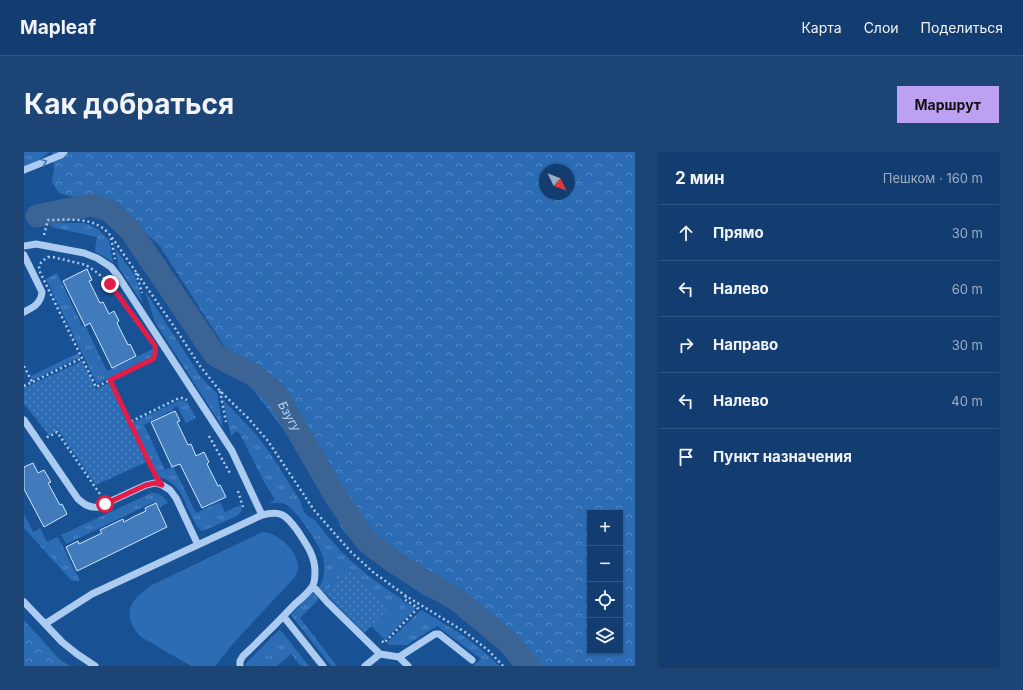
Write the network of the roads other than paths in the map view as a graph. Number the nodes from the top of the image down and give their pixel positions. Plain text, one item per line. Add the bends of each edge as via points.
1 (64, 152) edge
2 (24, 170) edge
3 (24, 246) edge
4 (24, 255) edge
5 (24, 312) edge
6 (24, 420) edge
7 (262, 515) junction
8 (198, 545) junction
9 (313, 586) junction
10 (24, 602) edge
11 (284, 617) junction
12 (45, 624) junction
13 (380, 654) junction
14 (399, 657) junction
15 (472, 660) dead end
16 (95, 666) edge
17 (240, 666) edge
18 (323, 666) edge
19 (366, 666) edge
20 (408, 666) edge

2 -> 1 street
3 - 7 street via 36,244 84,254 97,258 111,267 232,451
4 - 5 street via 42,292 39,302
6 - 8 street via 84,504 92,508 98,507 146,485 162,485 176,498
7 - 8 street
7 - 9 street via 279,514 286,516 290,521 311,552 316,573
8 - 12 street via 92,594
9 - 11 street
9 - 13 street
10 - 12 street
11 - 17 street via 243,656
11 - 18 street
12 - 16 street via 76,654
13 - 14 street
13 - 19 street
14 - 15 street via 439,634
14 - 20 street

